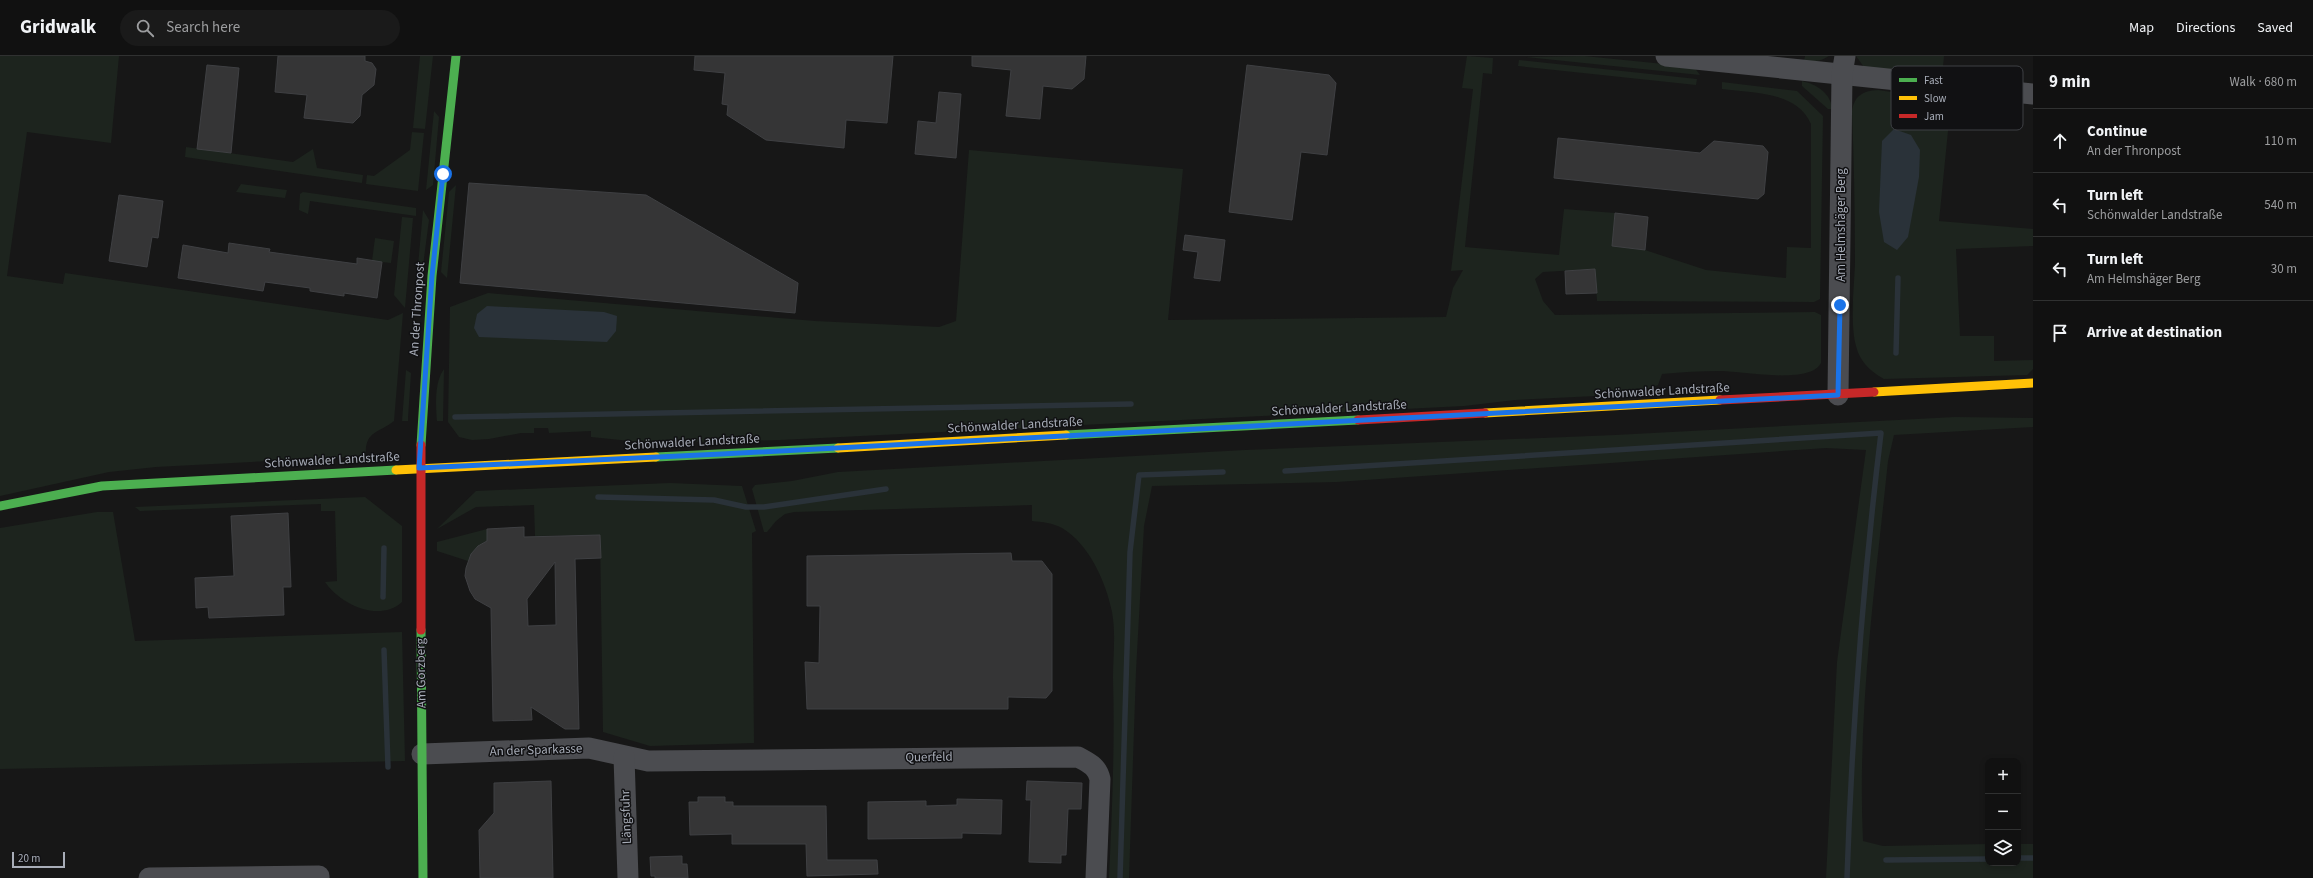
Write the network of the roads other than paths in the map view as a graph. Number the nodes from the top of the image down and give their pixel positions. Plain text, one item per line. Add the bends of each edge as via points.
1 (456, 56) edge
2 (1666, 56) edge
3 (1843, 65) edge
4 (1891, 72) edge
5 (2023, 92) edge
6 (2033, 94) edge
7 (2033, 383) edge
8 (1838, 395) junction
9 (419, 468) junction
10 (0, 506) edge
11 (422, 754) junction
12 (624, 756) junction
13 (648, 761) joint
14 (149, 878) edge
15 (319, 878) edge
16 (423, 878) edge
17 (628, 878) edge
18 (1096, 878) edge

1 - 9 main road, An der Thronpost via 432,276
2 - 3 street
3 - 4 street
3 - 8 street, Am Helmshäger Berg
5 - 6 street
7 - 8 main road, Schönwalder Landstraße
8 - 9 main road, Schönwalder Landstraße
9 - 10 main road, Schönwalder Landstraße via 102,486
9 - 11 main road, Am Gorzberg
11 - 12 street, An der Sparkasse via 590,748
11 - 16 main road, Am Gorzberg
12 - 13 street, An der Sparkasse
12 - 17 street, Längsfuhr
13 - 18 street, Querfeld via 1078,757 1094,765 1100,779
14 - 15 street

